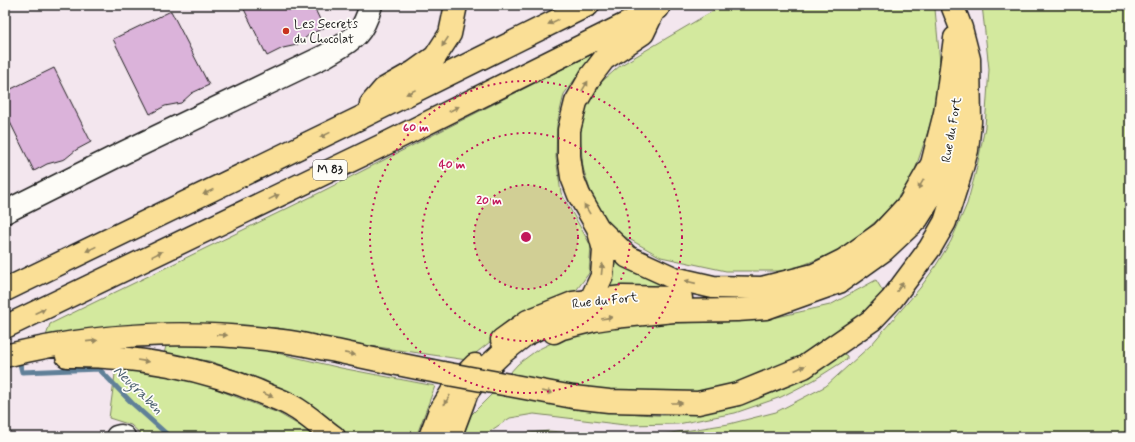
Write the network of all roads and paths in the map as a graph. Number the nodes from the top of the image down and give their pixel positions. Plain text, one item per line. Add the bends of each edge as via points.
1 (372, 5) edge
2 (456, 5) edge
3 (588, 5) edge
4 (950, 5) edge
5 (659, 8) edge
6 (955, 38) junction
7 (360, 118) junction
8 (5, 212) edge
9 (598, 228) junction
10 (839, 282) junction
11 (5, 290) edge
12 (590, 301) junction
13 (5, 327) edge
14 (9, 355) edge
15 (451, 435) edge
16 (117, 437) edge
17 (124, 437) edge
18 (334, 437) edge
19 (430, 437) edge

1 - 8 lane via 362,29 352,40 325,56
2 -> 7 main road via 450,34 435,57 384,89
3 -> 7 main road, M 83
4 - 6 main road, Rue du Fort
14 -> 4 main road, bridge via 52,346 136,336 236,336 284,341 573,397 609,401 698,403 738,394 804,367 872,320 892,299 930,248 945,222 967,150 970,122 969,60 962,28
9 -> 5 main road via 572,177 569,130 576,102 604,59 643,32
13 -> 5 main road, M 83 via 383,145
6 -> 9 main road via 945,113 932,164 909,204 882,233 844,260 814,275 762,288 713,287 674,278 628,257
6 - 10 main road, Rue du Fort via 959,95 953,137 946,165 936,188 917,219 884,250
7 -> 11 main road, M 83
12 -> 9 main road via 602,276 604,250
10 - 12 main road, Rue du Fort via 764,297 623,297
15 -> 10 main road, Rue du Fort via 476,393 492,375 529,343 562,328 621,316 674,311 766,308
12 - 15 main road via 586,310 543,326 502,352 467,392
12 -> 19 main road, Rue du Fort via 573,303 528,321 489,350 458,382 439,414
14 -> 18 main road via 34,359 97,356 206,373 245,385 292,406
16 - 17 lane

